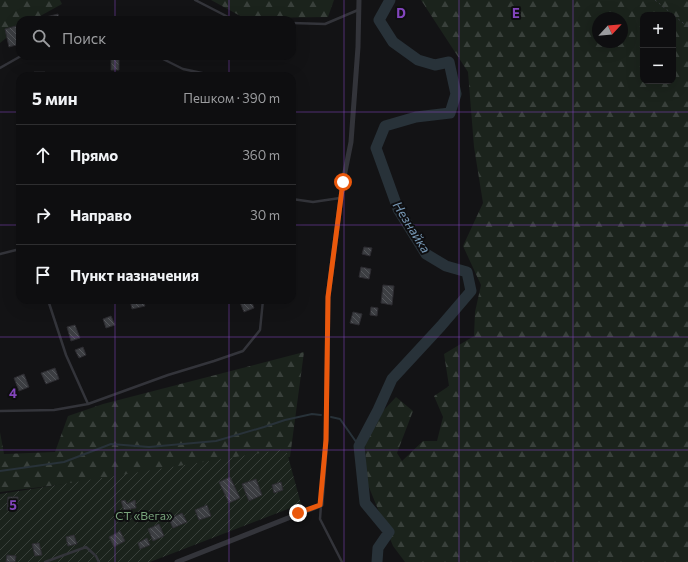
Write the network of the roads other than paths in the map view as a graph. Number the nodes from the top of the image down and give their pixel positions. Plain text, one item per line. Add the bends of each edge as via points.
1 (195, 0) edge
2 (359, 0) edge
3 (359, 10) junction
4 (226, 16) edge
5 (296, 23) edge
6 (16, 59) edge
7 (165, 60) edge
8 (0, 68) edge
9 (197, 72) edge
10 (341, 198) junction
11 (296, 200) edge
12 (16, 250) edge
13 (0, 254) edge
14 (49, 304) edge
15 (263, 304) edge
16 (88, 404) junction
17 (0, 411) edge
18 (320, 505) junction
19 (45, 562) edge
20 (99, 562) edge
21 (177, 562) edge
22 (342, 562) edge

1 - 4 lane
2 - 3 street
3 - 5 lane via 325,24
3 - 10 street via 351,142
6 - 8 lane
7 - 9 lane via 183,69
10 - 11 lane via 314,202
10 - 18 street via 328,297 326,440
12 - 13 lane
14 - 16 lane via 66,355
15 - 16 lane via 260,330 243,351
16 - 17 lane via 54,410
18 - 21 street
18 - 22 lane via 320,519
19 - 20 lane via 86,547

